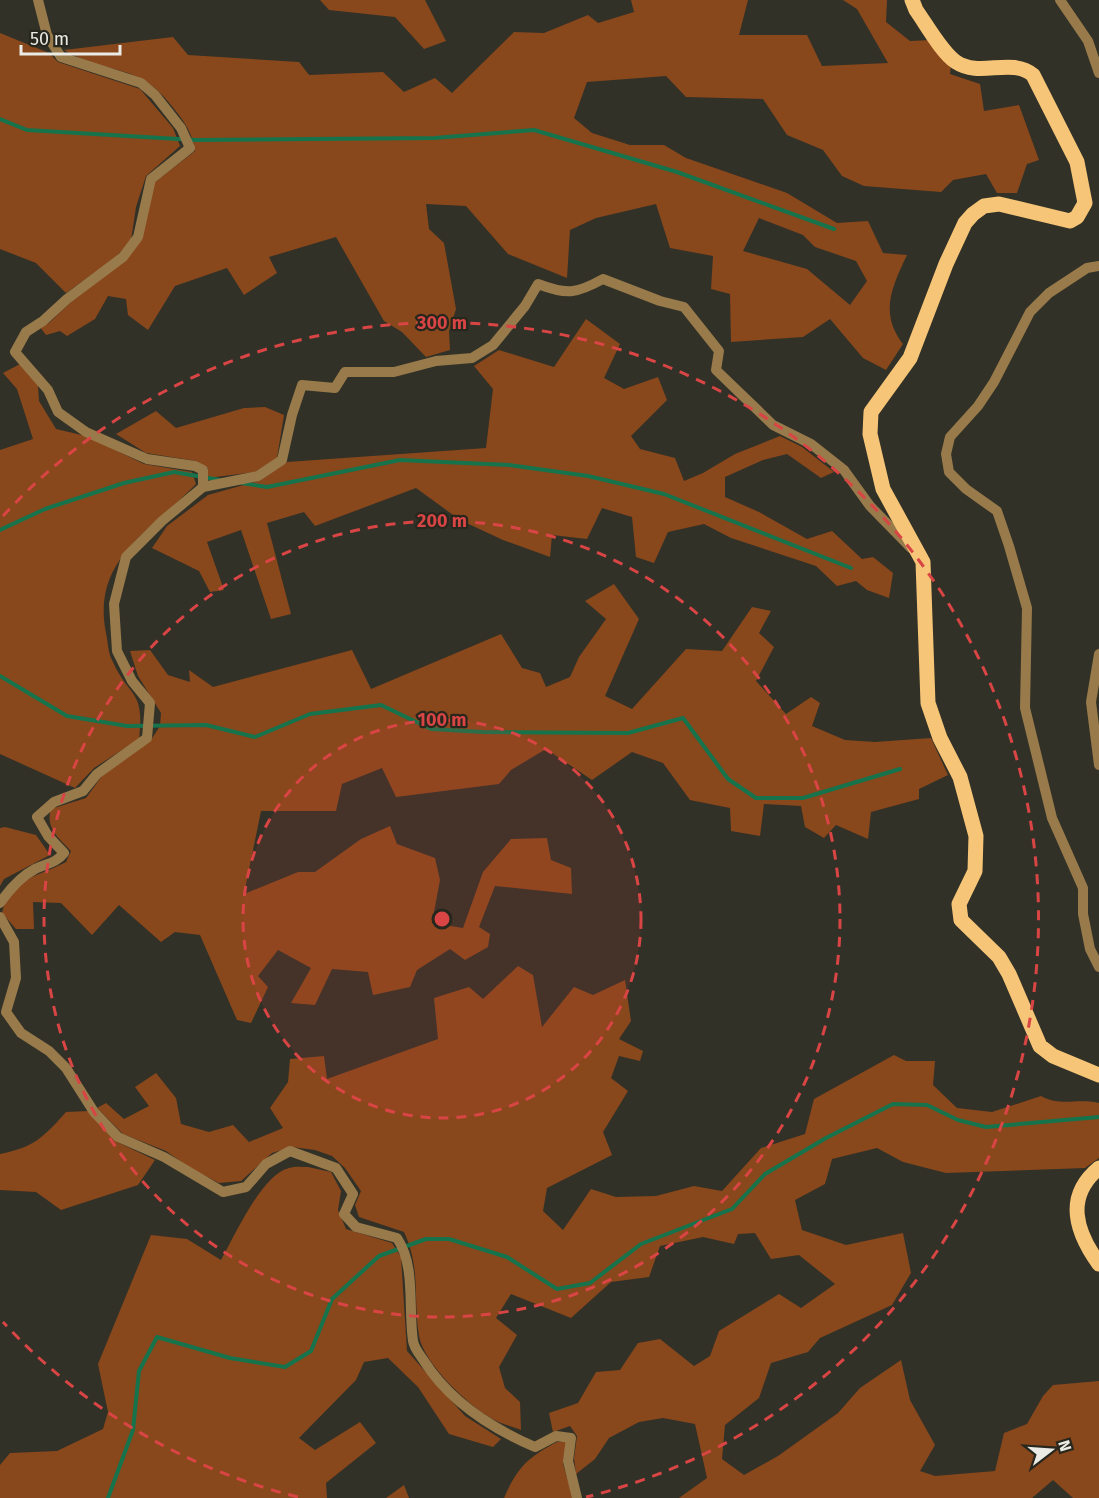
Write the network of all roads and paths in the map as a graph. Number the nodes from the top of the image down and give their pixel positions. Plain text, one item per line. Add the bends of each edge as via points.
1 (38, 0) edge
2 (912, 0) edge
3 (1060, 0) edge
4 (1099, 73) edge
5 (1099, 266) edge
6 (202, 487) junction
7 (923, 562) junction
8 (1099, 654) edge
9 (1099, 765) edge
10 (0, 903) edge
11 (0, 917) edge
12 (1099, 967) edge
13 (1099, 1074) edge
14 (1099, 1168) edge
15 (1099, 1264) edge
16 (577, 1498) edge

1 - 6 street via 47,35 61,57 141,83 181,128 190,148 151,179 138,237 123,257 26,332 15,352 48,390 58,412 86,432 147,459 203,470
2 - 7 main road via 955,62 970,68 1025,68 1033,75 1077,162 1085,203 1070,221 999,204 984,206 973,214 946,264 910,358 871,412 870,434 883,489
3 - 4 street via 1088,41
5 - 12 street via 1087,268 1049,293 1030,312 994,382 950,437 946,454 949,472 997,511 1012,556 1027,608 1025,708 1052,818 1083,888 1090,949
6 - 7 street via 258,476 282,459 302,385 335,388 345,372 394,372 436,361 472,358 493,345 538,284 560,293 582,291 603,279 684,307 719,351 716,370 773,425 811,444 844,470 870,506
6 - 10 street via 126,557 114,604 117,651 132,681 150,704 147,738 97,774 83,792 54,802 37,817 64,853 57,862 35,869 12,887
7 - 13 main road via 928,703 960,777 976,836 975,871 959,904 961,920 999,957 1040,1046 1053,1056
8 - 9 street via 1091,702
11 - 16 street via 14,942 16,978 6,1012 21,1033 66,1068 94,1112 118,1137 164,1157 223,1192 246,1187 266,1164 290,1151 336,1168 353,1194 344,1214 356,1227 398,1238 407,1252 413,1345 432,1373 467,1409 506,1435 535,1447 556,1436 571,1437 567,1461
14 - 15 main road via 1078,1193 1077,1218 1088,1250

